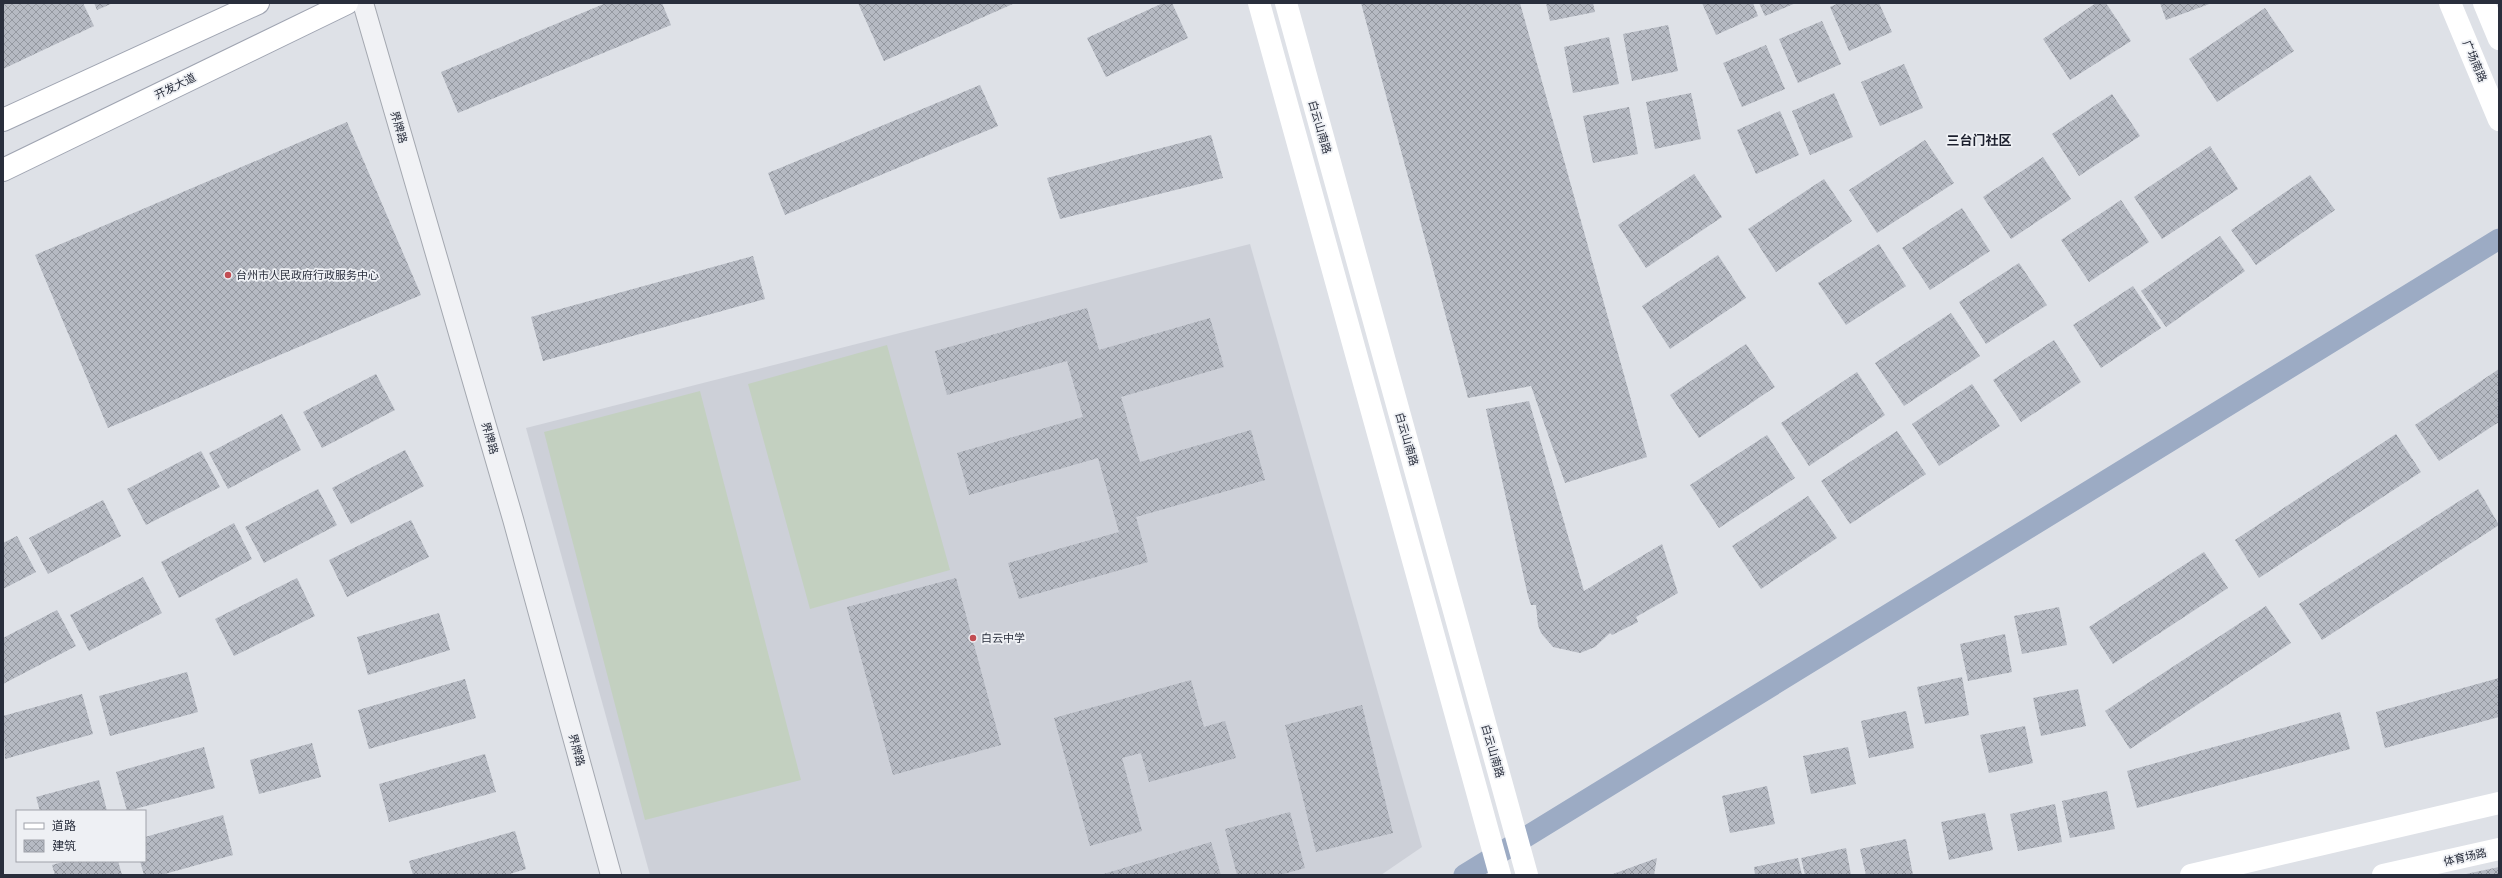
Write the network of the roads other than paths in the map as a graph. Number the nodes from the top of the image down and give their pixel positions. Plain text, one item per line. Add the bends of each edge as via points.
1 (258, 3) edge
2 (347, 3) edge
3 (363, 3) edge
4 (1259, 3) edge
5 (1286, 3) edge
6 (2450, 3) edge
7 (2484, 3) edge
8 (2499, 40) edge
9 (3, 120) edge
10 (2499, 120) edge
11 (3, 170) edge
12 (2499, 803) edge
13 (2499, 849) edge
14 (611, 875) edge
15 (1500, 875) edge
16 (1528, 875) edge
17 (2191, 875) edge
18 (2384, 875) edge

1 - 9 main road
2 - 11 main road, 开发大道
3 - 14 street, 界牌路 via 513,519
4 - 15 main road
5 - 16 main road, 白云山南路
6 - 10 main road, 广场南路
7 - 8 main road
12 - 17 main road
13 - 18 main road, 体育场路

